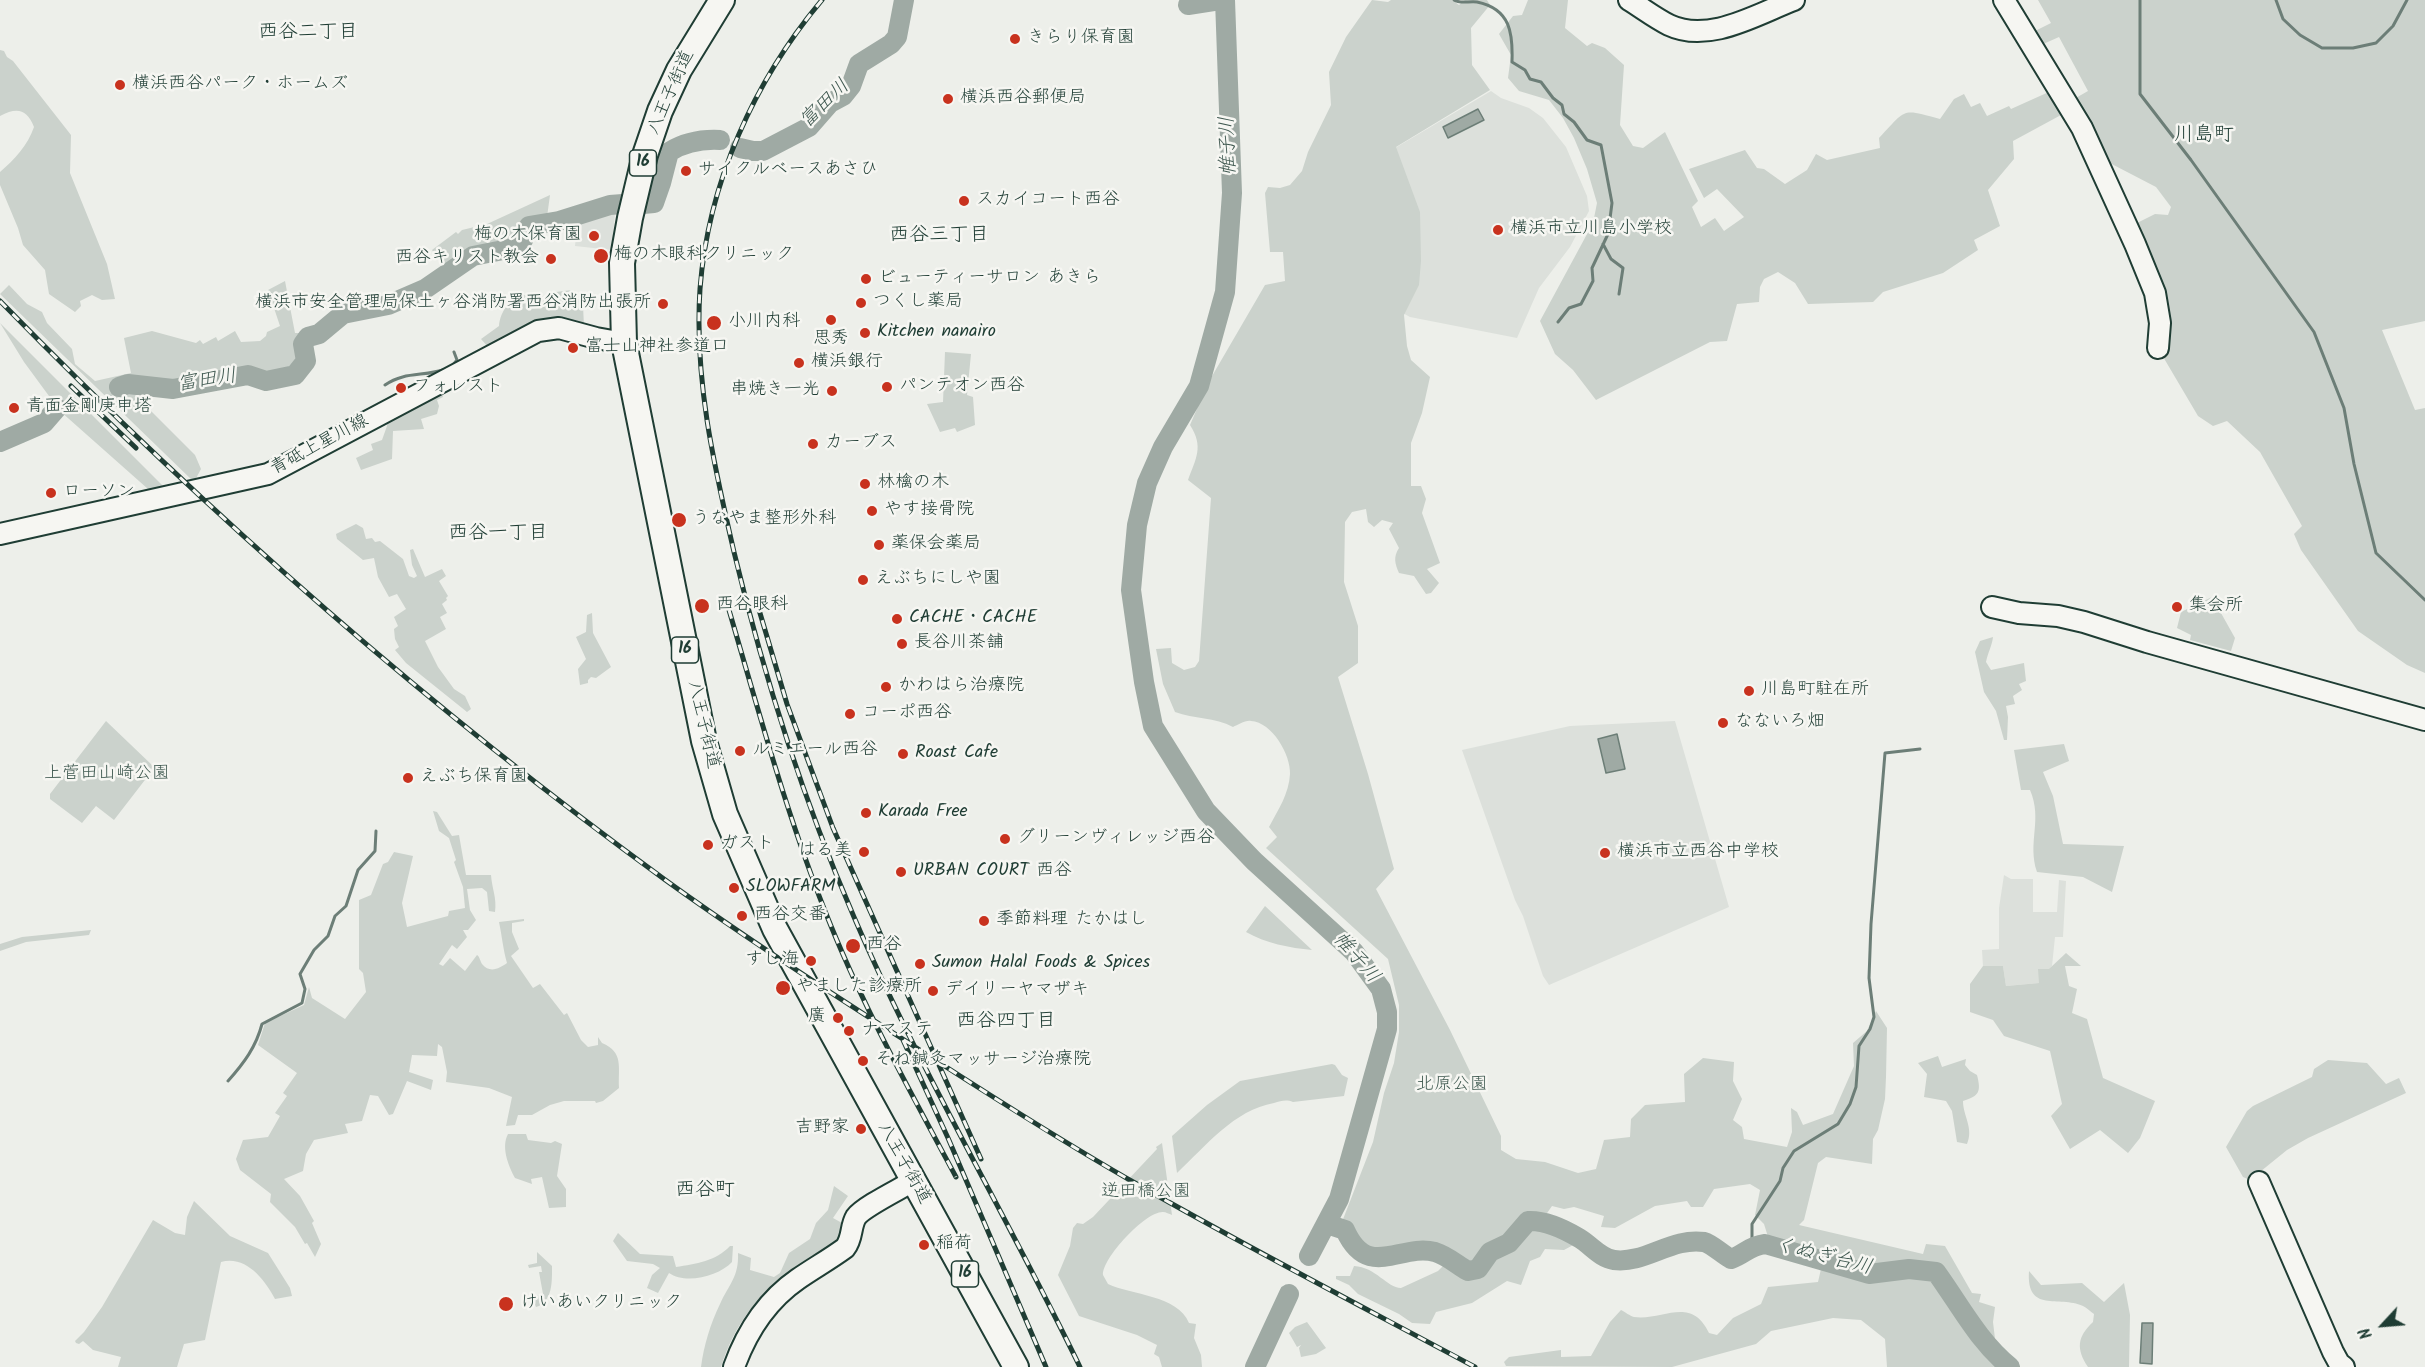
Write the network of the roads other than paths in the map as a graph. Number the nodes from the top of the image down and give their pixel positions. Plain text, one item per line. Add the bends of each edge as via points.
1 (722, 0) edge
2 (1629, 0) edge
3 (1794, 0) edge
4 (2004, 0) edge
5 (624, 342) junction
6 (2158, 348) dead end
7 (0, 534) edge
8 (1992, 607) dead end
9 (2425, 720) edge
10 (913, 1181) junction
11 (2259, 1182) dead end
12 (734, 1367) edge
13 (1016, 1367) edge
14 (2344, 1367) edge

1 - 5 highway, 八王子街道 / 16 via 679,70 645,155 622,263
2 - 3 street via 1670,25 1702,31 1718,29
4 - 6 street via 2082,128 2135,244 2155,293 2160,323
5 - 7 street, 青砥上星川線 via 559,328 538,331 268,474
5 - 10 highway, 八王子街道 / 16 via 704,741 725,814 775,929
8 - 9 street via 2084,622
10 - 12 street via 860,1213 845,1248 796,1280 759,1315
10 - 13 highway, 八王子街道 / 16
11 - 14 street via 2333,1352

